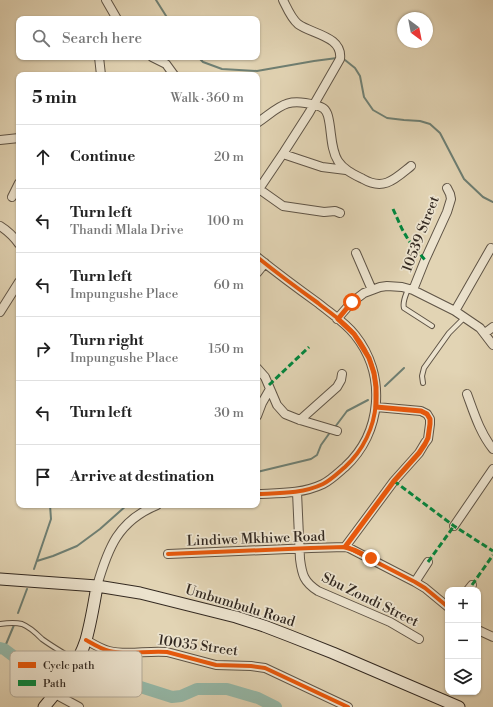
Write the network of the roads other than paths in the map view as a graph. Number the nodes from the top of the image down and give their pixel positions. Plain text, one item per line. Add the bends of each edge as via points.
1 (106, 0) edge
2 (283, 0) edge
3 (115, 16) edge
4 (100, 60) edge
5 (158, 60) edge
6 (101, 72) edge
7 (172, 72) edge
8 (314, 104) junction
9 (260, 120) edge
10 (16, 138) edge
11 (0, 140) edge
12 (283, 154) junction
13 (411, 166) dead end
14 (346, 170) junction
15 (260, 188) edge
16 (447, 188) dead end
17 (16, 190) edge
18 (260, 192) edge
19 (12, 197) dead end
20 (340, 212) dead end
21 (0, 226) edge
22 (16, 240) edge
23 (491, 248) dead end
24 (356, 253) dead end
25 (260, 259) edge
26 (265, 263) junction
27 (260, 269) edge
28 (16, 287) edge
29 (411, 289) junction
30 (372, 290) junction
31 (454, 311) junction
32 (0, 312) edge
33 (464, 318) junction
34 (338, 319) junction
35 (432, 326) dead end
36 (493, 327) edge
37 (484, 333) junction
38 (493, 344) edge
39 (260, 371) edge
40 (342, 374) dead end
41 (423, 383) dead end
42 (270, 389) junction
43 (467, 394) dead end
44 (376, 407) junction
45 (260, 408) edge
46 (300, 420) junction
47 (337, 431) dead end
48 (493, 449) edge
49 (493, 469) edge
50 (297, 492) junction
51 (260, 494) edge
52 (151, 508) edge
53 (454, 526) dead end
54 (345, 547) junction
55 (299, 549) junction
56 (168, 554) dead end
57 (428, 562) dead end
58 (0, 579) edge
59 (415, 582) junction
60 (97, 586) junction
61 (445, 605) edge
62 (0, 624) edge
63 (481, 631) edge
64 (493, 637) edge
65 (419, 638) dead end
66 (86, 640) junction
67 (60, 651) edge
68 (82, 651) edge
69 (112, 651) edge
70 (142, 652) edge
71 (52, 697) edge
72 (61, 697) edge
73 (44, 707) edge
74 (79, 707) edge
75 (348, 707) edge
76 (459, 707) edge

1 - 3 street
2 - 8 street via 291,16 298,23 332,40 340,52 339,62
4 - 6 street
5 - 7 street via 166,64
8 - 9 street via 302,102 283,105
8 - 12 street
8 - 14 street via 326,110 336,157
10 - 11 street
12 - 14 street via 322,167
12 - 15 street
13 - 14 street via 385,184 366,181
16 - 29 street, 10539 Street via 451,198 447,212
17 - 19 street
18 - 20 street via 283,206
21 - 22 street
23 - 31 street
24 - 30 street
25 - 26 street
26 - 27 street
26 - 34 street
28 - 32 street
29 - 30 street via 387,286
29 - 31 street
29 - 35 lane via 403,302 404,308
30 - 34 street via 358,297
31 - 33 street
33 - 37 street
33 - 41 lane via 449,333 424,368
34 - 44 street via 354,334 369,358 376,387
36 - 37 street
37 - 38 street
39 - 42 street
40 - 46 street via 337,387
42 - 45 street
42 - 46 street via 281,411
43 - 48 street via 479,427
44 - 50 street via 366,440 348,464 322,484
44 - 54 street via 425,412 430,419 428,438
46 - 47 street
49 - 53 street
50 - 51 street
50 - 55 street, Sbu Zondi Street
52 - 60 street via 140,513 122,529 108,551
54 - 55 street, Lindiwe Mkhiwe Road
54 - 59 street, Lindiwe Mkhiwe Road
55 - 56 street, Lindiwe Mkhiwe Road
55 - 65 street, Sbu Zondi Street via 303,575 312,587
57 - 59 street
58 - 60 main road, Umbumbulu Road
59 - 61 street, Lindiwe Mkhiwe Road
60 - 66 main road
60 - 76 main road, Umbumbulu Road via 140,592 264,626
62 - 67 lane via 23,625
63 - 64 street
66 - 68 main road
66 - 69 street, 10035 Street
70 - 75 street, 10035 Street via 160,651 216,665 265,668
71 - 73 main road
72 - 74 street

